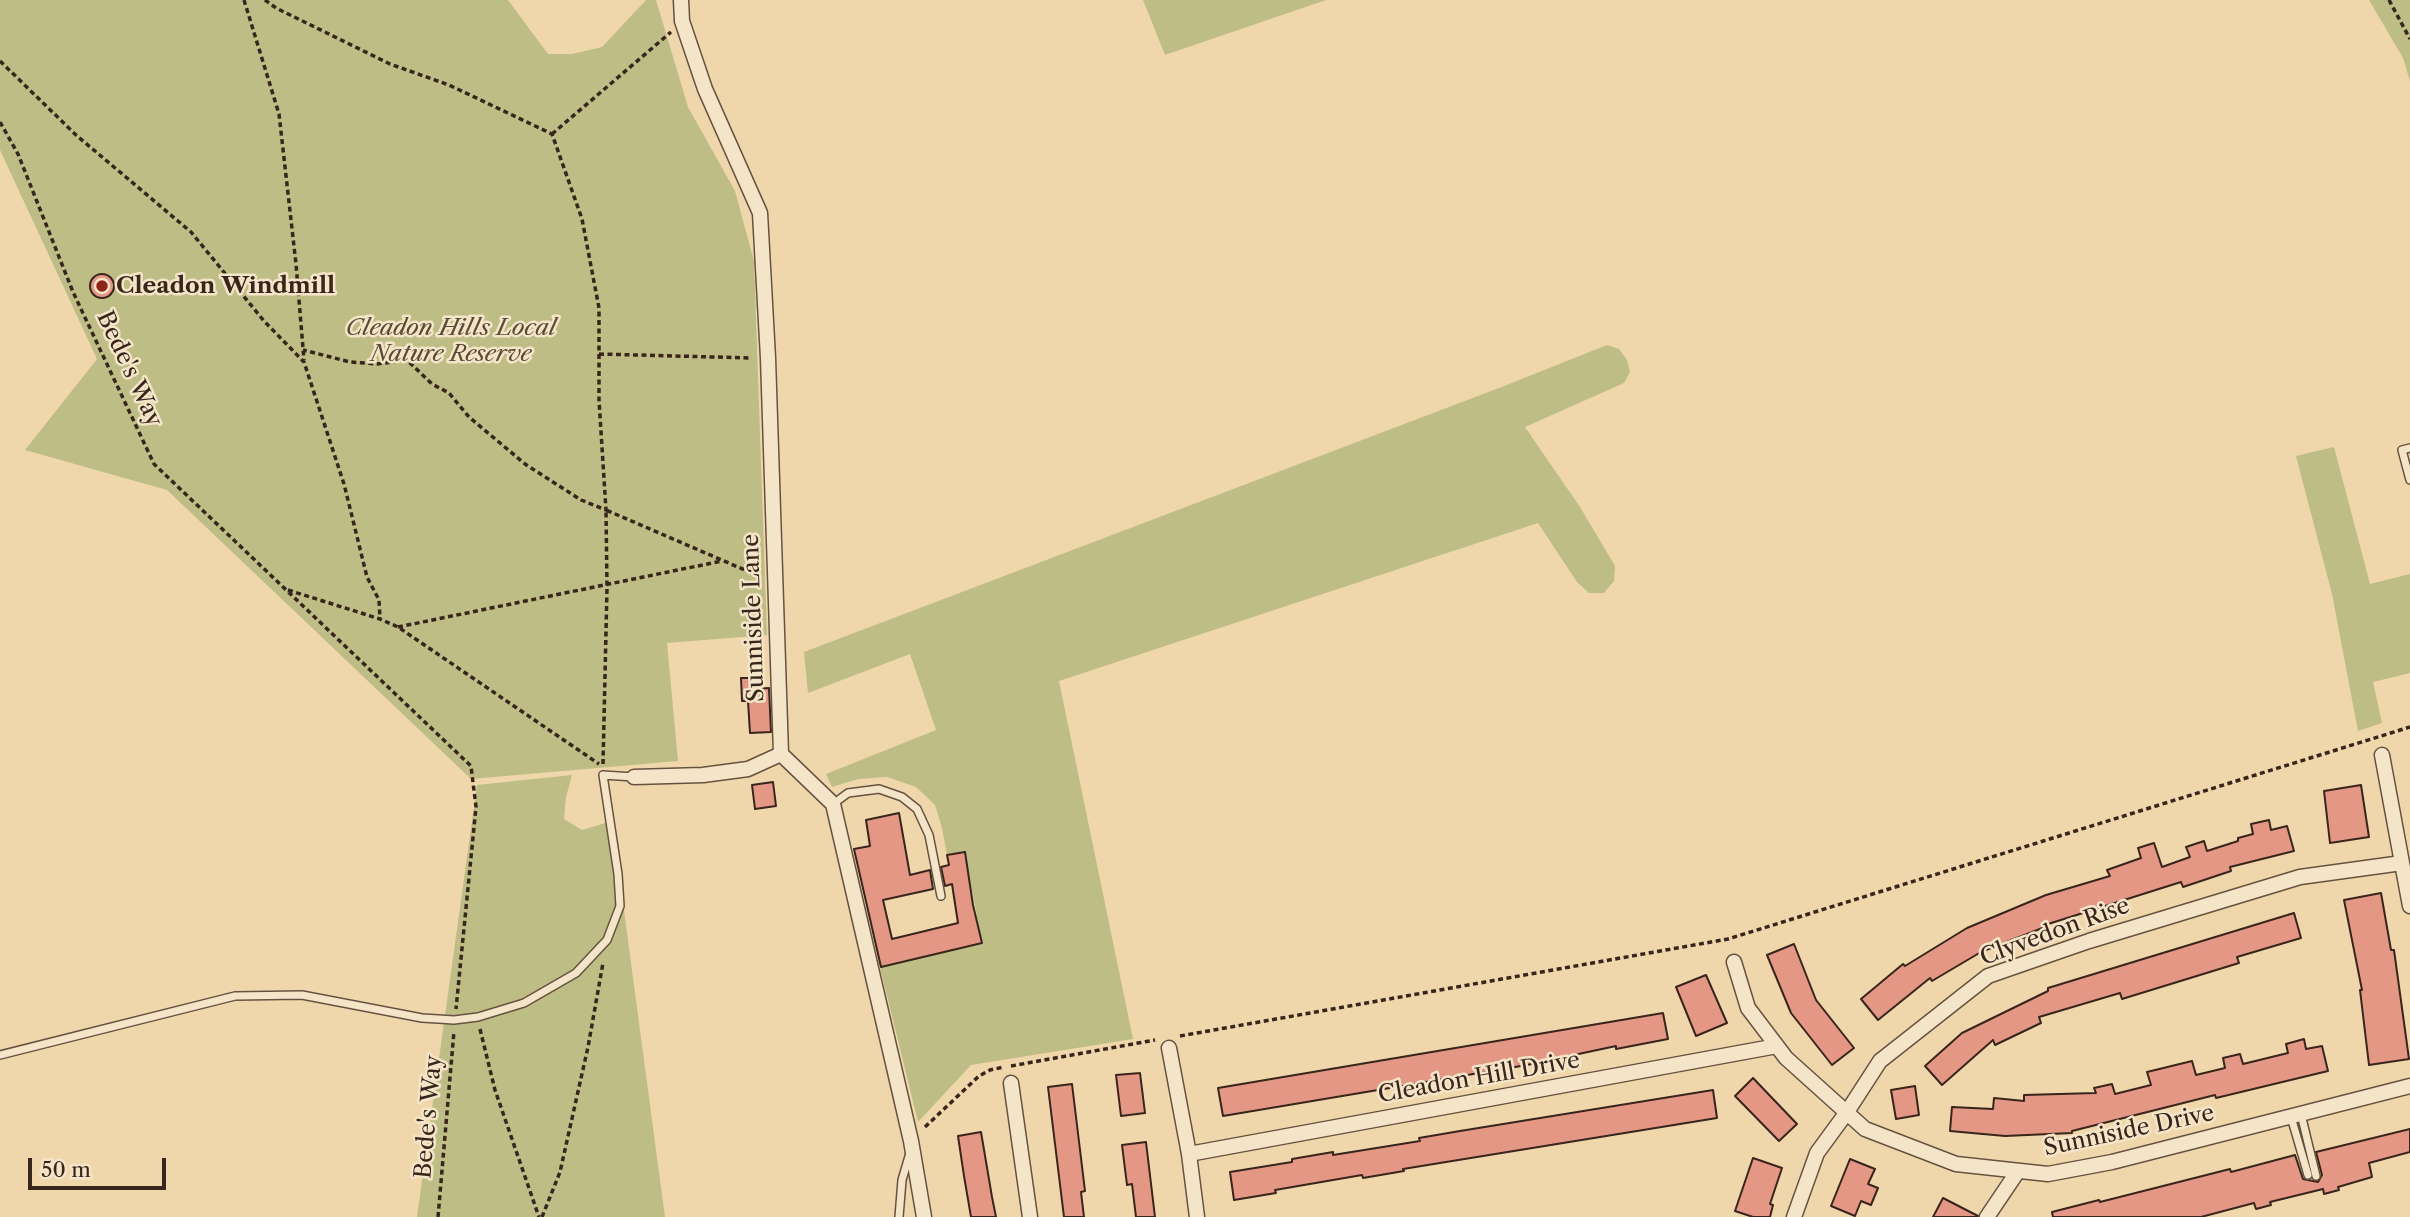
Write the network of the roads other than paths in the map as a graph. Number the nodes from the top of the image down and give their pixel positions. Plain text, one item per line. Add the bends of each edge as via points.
1 (681, 0) edge
2 (2410, 448) edge
3 (2410, 480) edge
4 (781, 754) junction
5 (2382, 755) dead end
6 (634, 777) joint
7 (833, 804) junction
8 (2402, 863) junction
9 (941, 896) dead end
10 (2410, 906) edge
11 (1734, 962) dead end
12 (1777, 1046) junction
13 (1170, 1048) dead end
14 (0, 1055) edge
15 (1012, 1083) dead end
16 (2410, 1086) edge
17 (1847, 1112) junction
18 (2296, 1115) junction
19 (911, 1143) junction
20 (1189, 1154) junction
21 (2018, 1171) junction
22 (2312, 1176) dead end
23 (899, 1217) edge
24 (924, 1217) edge
25 (1030, 1217) edge
26 (1197, 1217) edge
27 (1794, 1217) edge
28 (1987, 1217) edge

1 - 4 street, Sunniside Lane via 682,21 705,89 760,213
2 - 3 lane via 2402,450
4 - 6 street via 748,769
4 - 7 street
5 - 8 street
6 - 14 lane via 603,775 620,906 607,940 576,973 524,1003 454,1020 302,995 235,996
7 - 9 lane via 848,793 879,789 902,797 917,809 929,835
7 - 19 street
8 - 10 street
8 - 17 street, Clyvedon Rise via 2300,877 1987,976 1880,1060
11 - 12 street, Sunniside Drive via 1748,1008
12 - 17 street, Sunniside Drive
12 - 20 street, Cleadon Hill Drive
13 - 20 street
15 - 25 street
16 - 18 street, Sunniside Drive
17 - 21 street, Sunniside Drive via 1865,1129 1956,1164
17 - 27 street, Clyvedon Rise via 1817,1153
18 - 21 street, Sunniside Drive via 2112,1162 2048,1174
18 - 22 lane
19 - 23 lane
19 - 24 street
20 - 26 street
21 - 28 street

